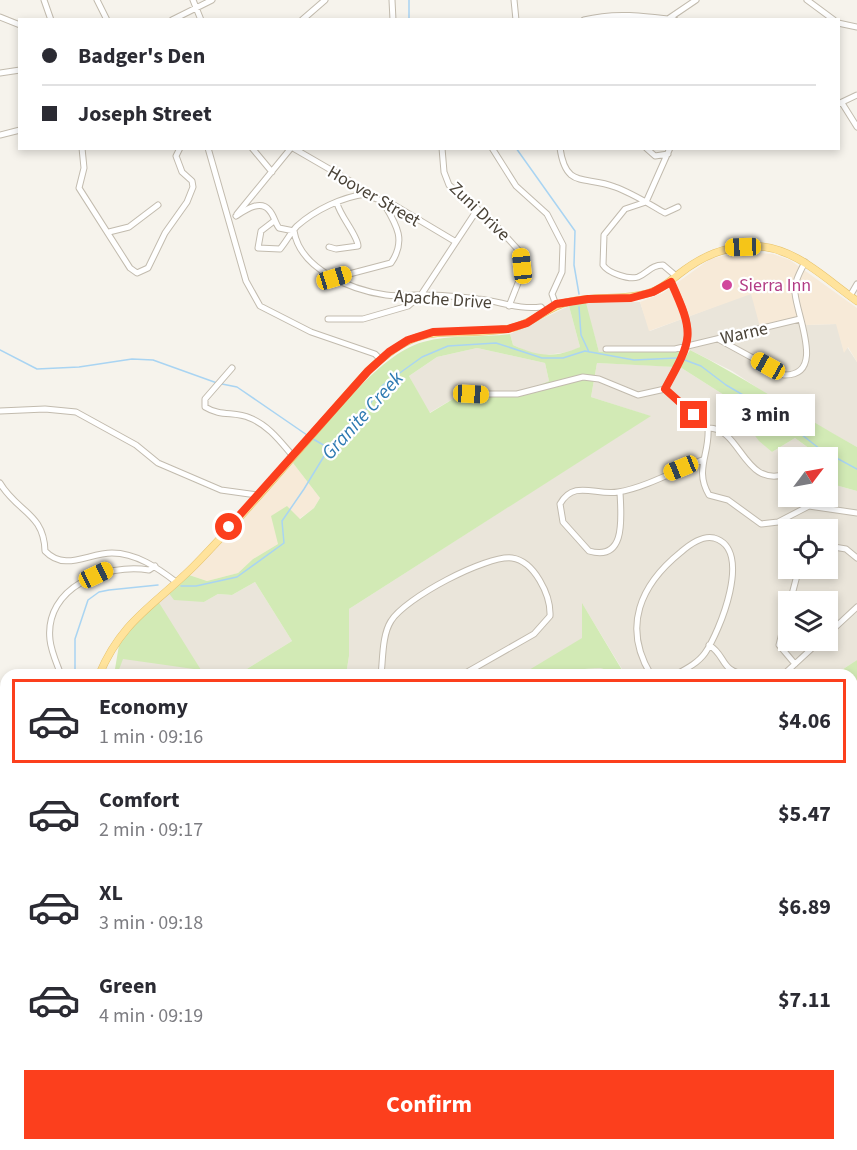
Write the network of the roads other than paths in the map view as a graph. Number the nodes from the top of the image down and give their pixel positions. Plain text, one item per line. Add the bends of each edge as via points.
1 (44, 0) edge
2 (98, 0) edge
3 (193, 0) edge
4 (212, 0) edge
5 (326, 0) edge
6 (392, 0) edge
7 (514, 0) edge
8 (696, 0) edge
9 (807, 0) edge
10 (196, 8) junction
11 (0, 17) edge
12 (50, 18) edge
13 (106, 18) edge
14 (177, 18) edge
15 (200, 18) edge
16 (304, 18) edge
17 (393, 18) edge
18 (516, 18) edge
19 (618, 18) edge
20 (665, 18) edge
21 (669, 18) edge
22 (831, 18) edge
23 (840, 23) edge
24 (18, 24) edge
25 (857, 27) edge
26 (18, 70) edge
27 (0, 73) edge
28 (857, 95) edge
29 (840, 103) edge
30 (857, 127) edge
31 (18, 130) edge
32 (0, 135) edge
33 (82, 150) edge
34 (179, 150) edge
35 (208, 150) edge
36 (254, 150) edge
37 (290, 150) edge
38 (296, 150) edge
39 (442, 150) edge
40 (493, 150) edge
41 (560, 150) edge
42 (648, 150) edge
43 (669, 151) edge
44 (272, 172) junction
45 (366, 194) junction
46 (628, 194) junction
47 (383, 202) junction
48 (646, 202) junction
49 (337, 203) junction
50 (158, 205) dead end
51 (678, 207) dead end
52 (477, 210) junction
53 (625, 210) junction
54 (236, 216) junction
55 (230, 220) junction
56 (274, 221) junction
57 (294, 231) junction
58 (109, 232) junction
59 (456, 242) junction
60 (329, 247) dead end
61 (805, 262) junction
62 (334, 278) junction
63 (673, 279) junction
64 (857, 284) edge
65 (421, 295) junction
66 (854, 299) edge
67 (556, 304) junction
68 (509, 306) junction
69 (545, 312) junction
70 (328, 319) dead end
71 (800, 319) junction
72 (718, 339) junction
73 (687, 346) junction
74 (606, 349) dead end
75 (381, 359) junction
76 (232, 368) dead end
77 (665, 389) junction
78 (459, 398) dead end
79 (0, 411) edge
80 (708, 428) junction
81 (292, 455) junction
82 (702, 460) junction
83 (778, 476) edge
84 (0, 483) edge
85 (620, 492) junction
86 (257, 495) junction
87 (857, 513) edge
88 (838, 548) edge
89 (857, 558) edge
90 (155, 566) junction
91 (176, 582) junction
92 (857, 607) edge
93 (838, 625) edge
94 (709, 645) junction
95 (784, 651) edge
96 (809, 651) edge
97 (795, 664) junction
98 (59, 669) edge
99 (102, 669) edge
100 (382, 669) edge
101 (473, 669) edge
102 (648, 669) edge
103 (685, 669) edge
104 (729, 669) edge
105 (790, 669) edge

1 - 12 street
2 - 13 street
3 - 10 street
4 - 10 street
5 - 16 street
6 - 17 street
7 - 18 street
8 - 21 street
9 - 22 street
10 - 14 street
10 - 15 street
11 - 24 street
19 - 20 street
23 - 25 street
26 - 27 street
28 - 29 street
29 - 30 street
31 - 32 street
33 - 58 street via 84,168 79,188
34 - 58 street via 177,162 193,187 144,271 133,271
35 - 55 street
36 - 44 street
37 - 44 street
38 - 45 street, Hoover Street
39 - 52 street, Zuni Drive via 449,185
40 - 67 street via 516,186 547,214 563,245 562,272 552,294
41 - 46 street via 569,174 579,181 615,187
42 - 43 street via 655,156
43 - 48 street
44 - 54 street
45 - 47 street, Hoover Street
45 - 49 street
46 - 48 street
46 - 53 street
47 - 59 street, Hoover Street
47 - 62 street via 401,240 391,263
48 - 51 street via 665,213
48 - 53 street
49 - 57 street
49 - 60 street via 358,246
50 - 58 street via 129,227
52 - 59 street
52 - 68 street, Zuni Drive via 521,253 522,273
53 - 63 street via 604,235 601,261 605,269 629,278 638,277 654,265 663,265
54 - 55 street
54 - 56 street via 258,206 270,210
55 - 75 street via 246,280 260,306 311,332
56 - 57 street via 279,228
56 - 57 street via 261,231 258,248 279,249
57 - 62 street, Apache Drive via 300,251 319,270
59 - 65 street
61 - 63 main road via 774,249 730,247 710,253
61 - 66 main road
61 - 71 street via 796,279
62 - 65 street, Apache Drive via 386,295
63 - 67 main road via 653,292 631,298
63 - 73 street via 685,311
64 - 66 street
65 - 68 street, Apache Drive
65 - 70 street via 402,310 363,319
67 - 69 main road
68 - 69 street, Apache Drive via 541,307
69 - 75 main road via 508,329 421,335
71 - 72 street, Warne
71 - 72 street via 808,352 804,368 794,375 784,375
72 - 73 street, Warne
73 - 74 street, Warne via 661,350
73 - 77 street
75 - 81 main road
76 - 81 street via 206,399 205,407 216,414 249,417 269,429
77 - 78 street via 638,395 599,379 583,377 517,394 471,394
77 - 80 street
79 - 86 street via 76,412 117,432 158,463 221,490
80 - 82 street via 709,442
80 - 83 street via 720,428 747,462
81 - 86 main road
82 - 85 street
82 - 87 street via 703,485 710,495 728,500 761,524 778,522 809,506
84 - 90 street via 39,523 45,534 45,551 52,559 65,562 112,553
85 - 85 street via 620,532 616,545 605,552 589,551 563,522 560,504 570,491
86 - 91 main road
88 - 89 street
90 - 91 street
90 - 98 street via 149,570 108,570 66,593 58,602 50,639
91 - 99 main road via 127,626
92 - 93 street
94 - 102 street via 726,610 733,584 725,546 714,538 690,545 657,572 642,598 636,643
94 - 103 street via 698,661
94 - 104 street
95 - 97 street
96 - 97 street
97 - 105 street
100 - 101 street via 389,622 424,591 499,560 512,558 524,563 544,586 550,616 534,634

